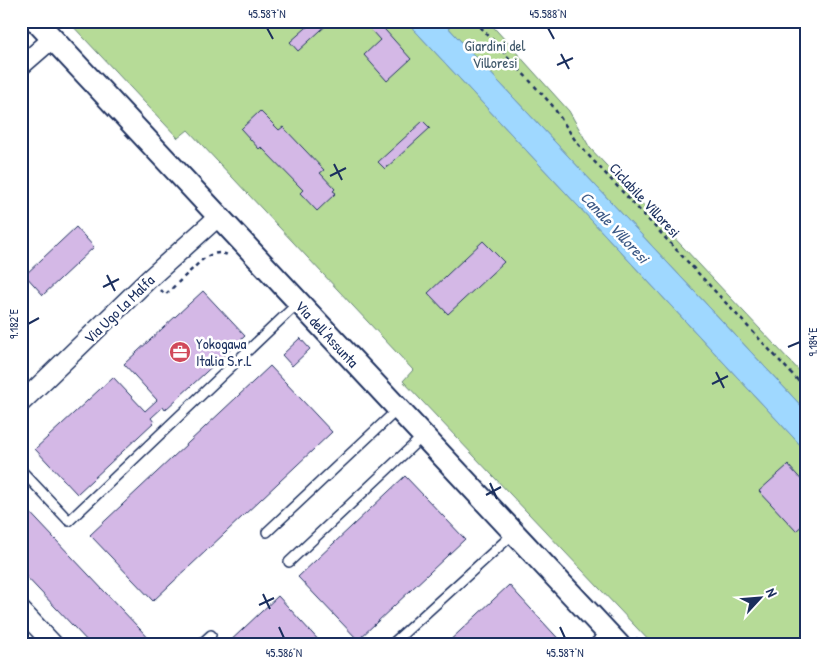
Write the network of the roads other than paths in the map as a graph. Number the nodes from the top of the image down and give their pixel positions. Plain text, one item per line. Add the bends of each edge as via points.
1 (36, 21) edge
2 (52, 39) junction
3 (21, 66) edge
4 (218, 217) junction
5 (298, 303) junction
6 (21, 403) edge
7 (398, 409) junction
8 (423, 435) junction
9 (21, 470) edge
10 (267, 532) dead end
11 (515, 533) junction
12 (289, 562) dead end
13 (21, 610) edge
14 (211, 635) dead end
15 (606, 640) edge
16 (54, 645) edge
17 (200, 645) edge
18 (391, 645) edge

1 - 2 street, Via dell'Assunta
2 - 3 street
2 - 4 street, Via dell'Assunta
4 - 5 street, Via dell'Assunta
4 - 6 street, Via Ugo La Malfa
5 - 7 street, Via dell'Assunta
5 - 9 lane via 69,521
7 - 8 street, Via dell'Assunta
7 - 10 lane
8 - 11 street, Via dell'Assunta
8 - 12 lane
11 - 15 street, Via dell'Assunta
11 - 18 lane
13 - 16 street
14 - 17 lane

